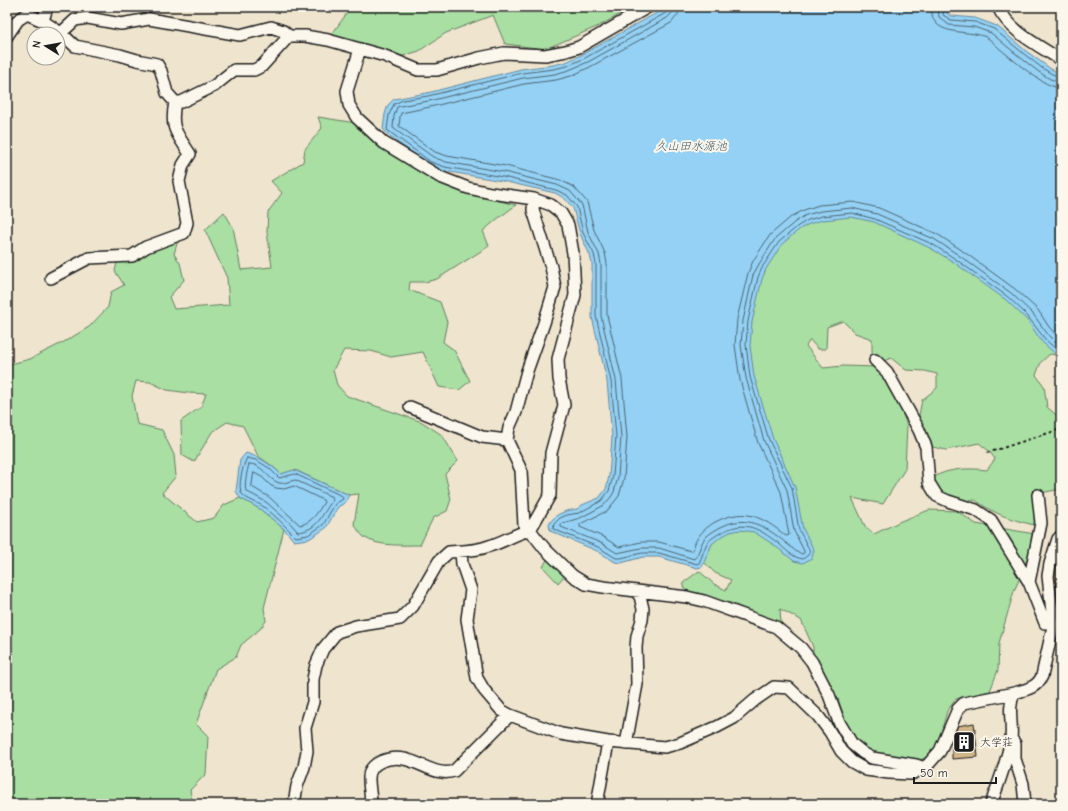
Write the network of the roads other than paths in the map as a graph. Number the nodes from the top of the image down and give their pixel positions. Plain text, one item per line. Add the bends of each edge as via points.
1 (48, 7) edge
2 (648, 7) edge
3 (998, 7) edge
4 (44, 21) junction
5 (51, 26) edge
6 (66, 28) edge
7 (7, 36) edge
8 (289, 36) junction
9 (66, 38) edge
10 (360, 49) junction
11 (1061, 60) edge
12 (175, 102) junction
13 (534, 199) junction
14 (51, 278) dead end
15 (875, 360) dead end
16 (410, 407) dead end
17 (507, 440) junction
18 (1038, 495) dead end
19 (530, 530) junction
20 (1061, 536) edge
21 (461, 552) junction
22 (1028, 582) junction
23 (635, 591) junction
24 (1053, 621) junction
25 (1014, 693) junction
26 (510, 715) junction
27 (1011, 737) junction
28 (608, 742) junction
29 (626, 744) junction
30 (925, 768) junction
31 (598, 799) dead end
32 (294, 804) edge
33 (371, 804) edge
34 (991, 804) edge
35 (1024, 804) edge

1 - 4 street
2 - 10 street via 579,47 544,55 504,53 437,70 418,70
3 - 11 street via 1002,17 1015,30
4 - 5 street
4 - 7 street via 27,14 18,20
6 - 8 street via 75,20 88,18 121,24 148,19 240,35 271,27
8 - 10 street via 328,40
8 - 12 street via 262,66 254,70 234,70 214,86 181,102
9 - 12 street via 75,46 157,64 167,93
10 - 13 street via 347,91 349,105 357,118 384,143 440,177 468,188
12 - 14 street via 172,117 174,130 190,154 183,165 179,181 187,223 184,234 146,246 132,256 90,258
13 - 17 street via 533,210 555,287
13 - 19 street via 551,205 561,213 568,225 575,295 558,359 564,405 551,453 550,495
15 - 22 street via 887,372 920,430 926,447 929,483 937,496 976,510 991,520
16 - 17 street via 482,437
17 - 19 street via 521,470 524,525
18 - 22 street via 1041,523
19 - 21 street via 489,546
19 - 23 street via 545,550 573,576 586,584
20 - 24 street via 1048,576
21 - 26 street via 462,564 471,590 467,619 477,678 501,710
21 - 32 street via 449,552 439,561 413,606 400,619 356,626 337,632 323,649 312,679 313,702 305,728 307,751
22 - 24 street via 1045,623
23 - 29 street via 640,596 643,609 636,648 637,684
23 - 30 street via 704,601 776,627 801,648 812,662 829,694 839,722 852,744 872,758 916,764
24 - 25 street via 1040,681 1032,687
25 - 27 street via 1010,701
25 - 30 street via 964,703 958,709 940,751
26 - 28 street via 561,734
26 - 33 street via 454,771 447,773 404,759 390,759 372,766 368,778
27 - 34 street via 1005,766
27 - 35 street via 1015,744 1015,759 1023,784
28 - 29 street
28 - 31 street
29 - 30 street via 665,746 680,743 734,718 774,687 789,688 818,716 841,751 852,762 866,770 889,773 911,774

